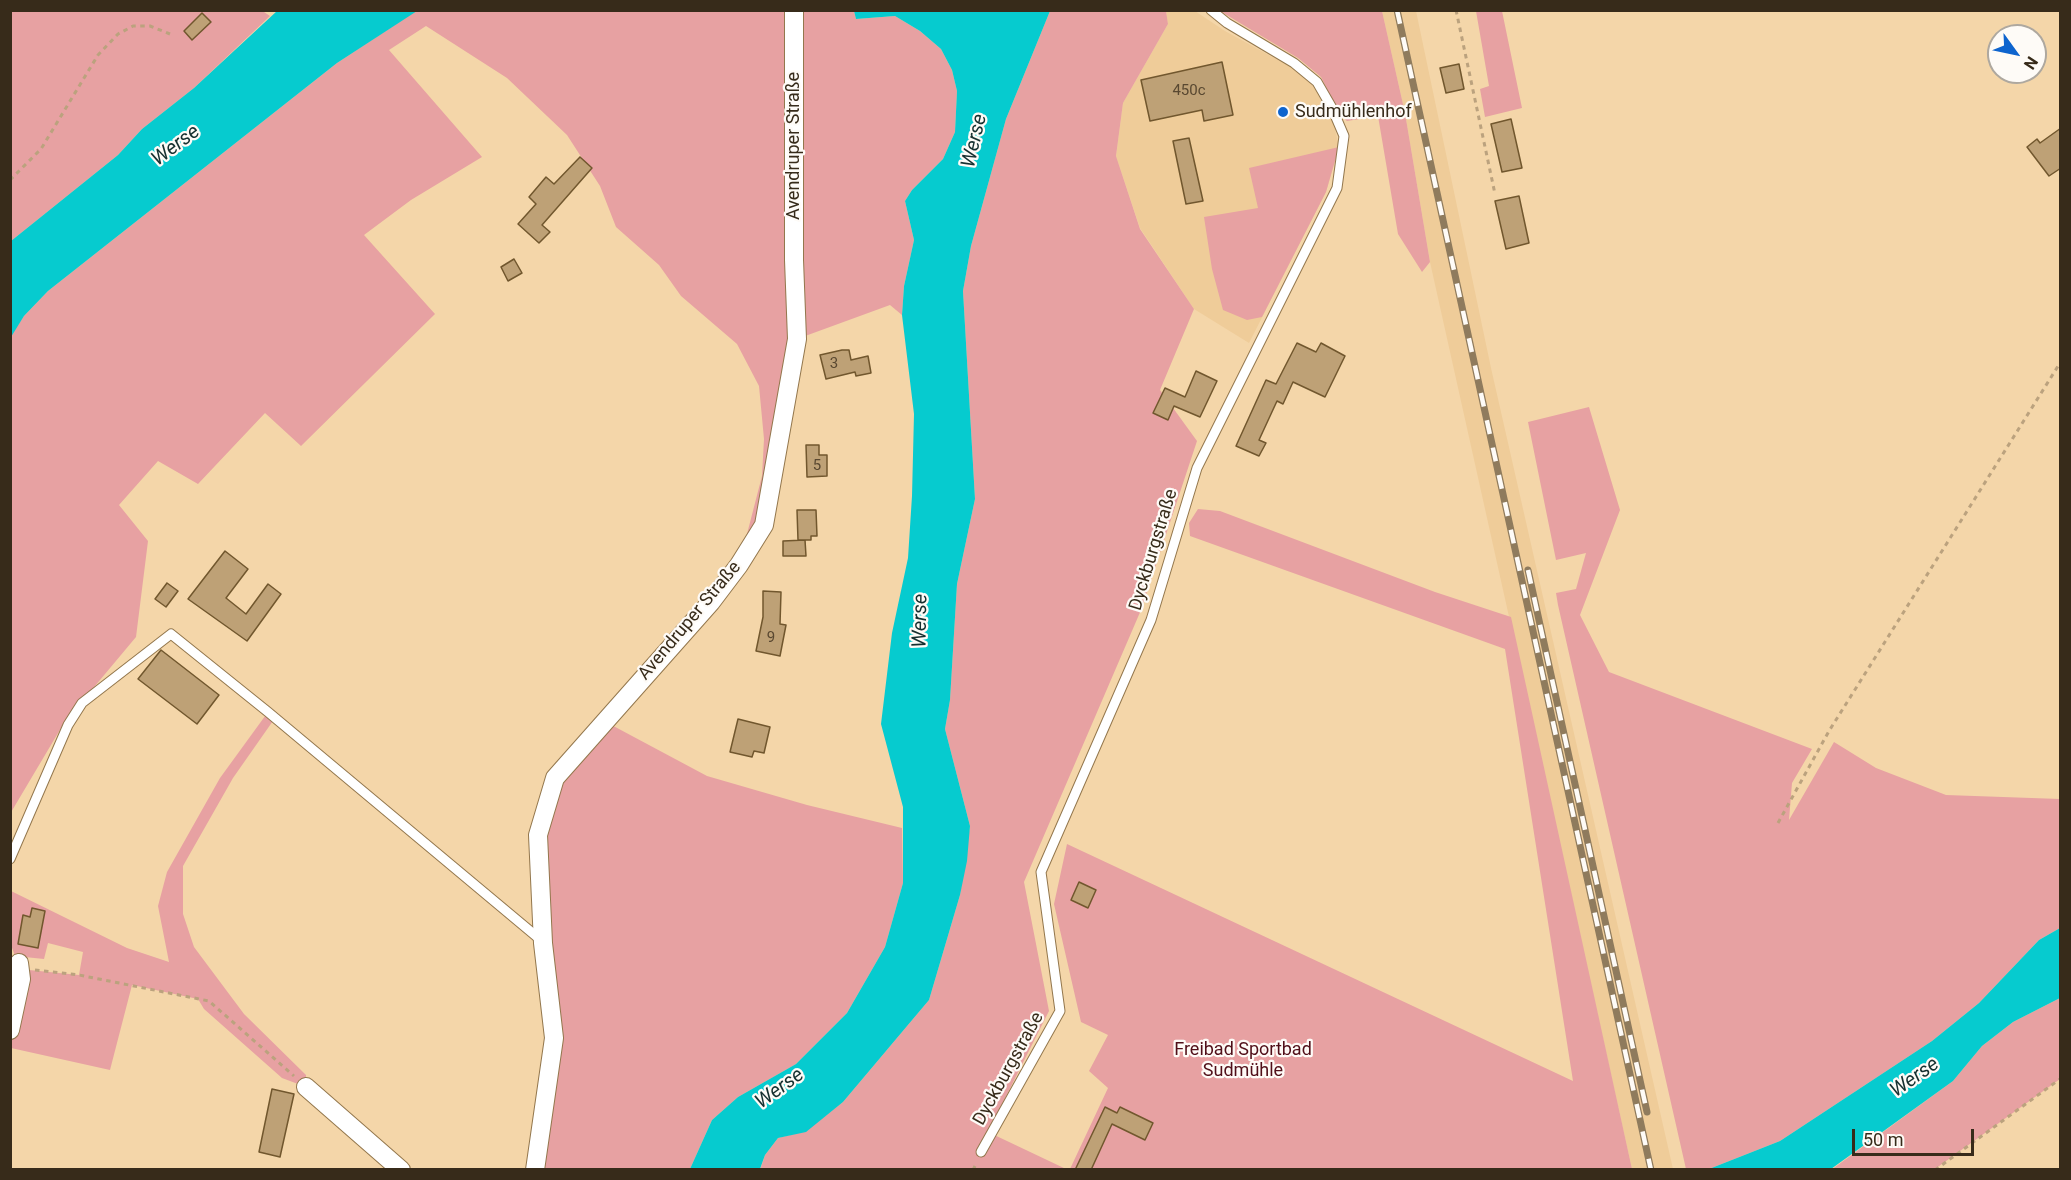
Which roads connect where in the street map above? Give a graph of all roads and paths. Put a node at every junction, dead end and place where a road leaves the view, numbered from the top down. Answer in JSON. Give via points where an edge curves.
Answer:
{"nodes":[{"id":1,"x":1211,"y":10,"type":"edge"},
{"id":2,"x":1456,"y":10,"type":"edge"},
{"id":3,"x":793,"y":12,"type":"edge"},
{"id":4,"x":170,"y":34,"type":"dead end"},
{"id":5,"x":10,"y":180,"type":"edge"},
{"id":6,"x":1495,"y":194,"type":"dead end"},
{"id":7,"x":2061,"y":363,"type":"edge"},
{"id":8,"x":1778,"y":823,"type":"dead end"},
{"id":9,"x":10,"y":859,"type":"edge"},
{"id":10,"x":543,"y":942,"type":"junction"},
{"id":11,"x":15,"y":958,"type":"edge"},
{"id":12,"x":10,"y":1030,"type":"edge"},
{"id":13,"x":2061,"y":1079,"type":"edge"},
{"id":14,"x":306,"y":1088,"type":"joint"},
{"id":15,"x":981,"y":1152,"type":"dead end"},
{"id":16,"x":401,"y":1170,"type":"edge"},
{"id":17,"x":535,"y":1170,"type":"edge"},
{"id":18,"x":1935,"y":1170,"type":"edge"}],
"edges":[{"from":1,"to":15,"type":"lane","name":"Dyckburgstraße","via":[[1317,82],[1344,136],[1338,188],[1197,468],[1151,620],[1041,872],[1060,1011]]},
{"from":2,"to":6,"type":"path"},
{"from":3,"to":10,"type":"street","name":"Avendruper Straße","via":[[797,339],[764,525],[711,602],[555,778],[538,835]]},
{"from":4,"to":5,"type":"path","via":[[150,26],[133,26],[118,34],[98,55],[41,148]]},
{"from":7,"to":8,"type":"path","via":[[1829,731]]},
{"from":9,"to":10,"type":"lane","via":[[68,725],[82,703],[171,634]]},
{"from":10,"to":17,"type":"street","name":"Avendruper Straße","via":[[554,1038]]},
{"from":11,"to":12,"type":"street","via":[[21,979]]},
{"from":11,"to":14,"type":"path","via":[[29,970],[79,975],[209,1001]]},
{"from":13,"to":18,"type":"path"},
{"from":14,"to":16,"type":"street"}]}
